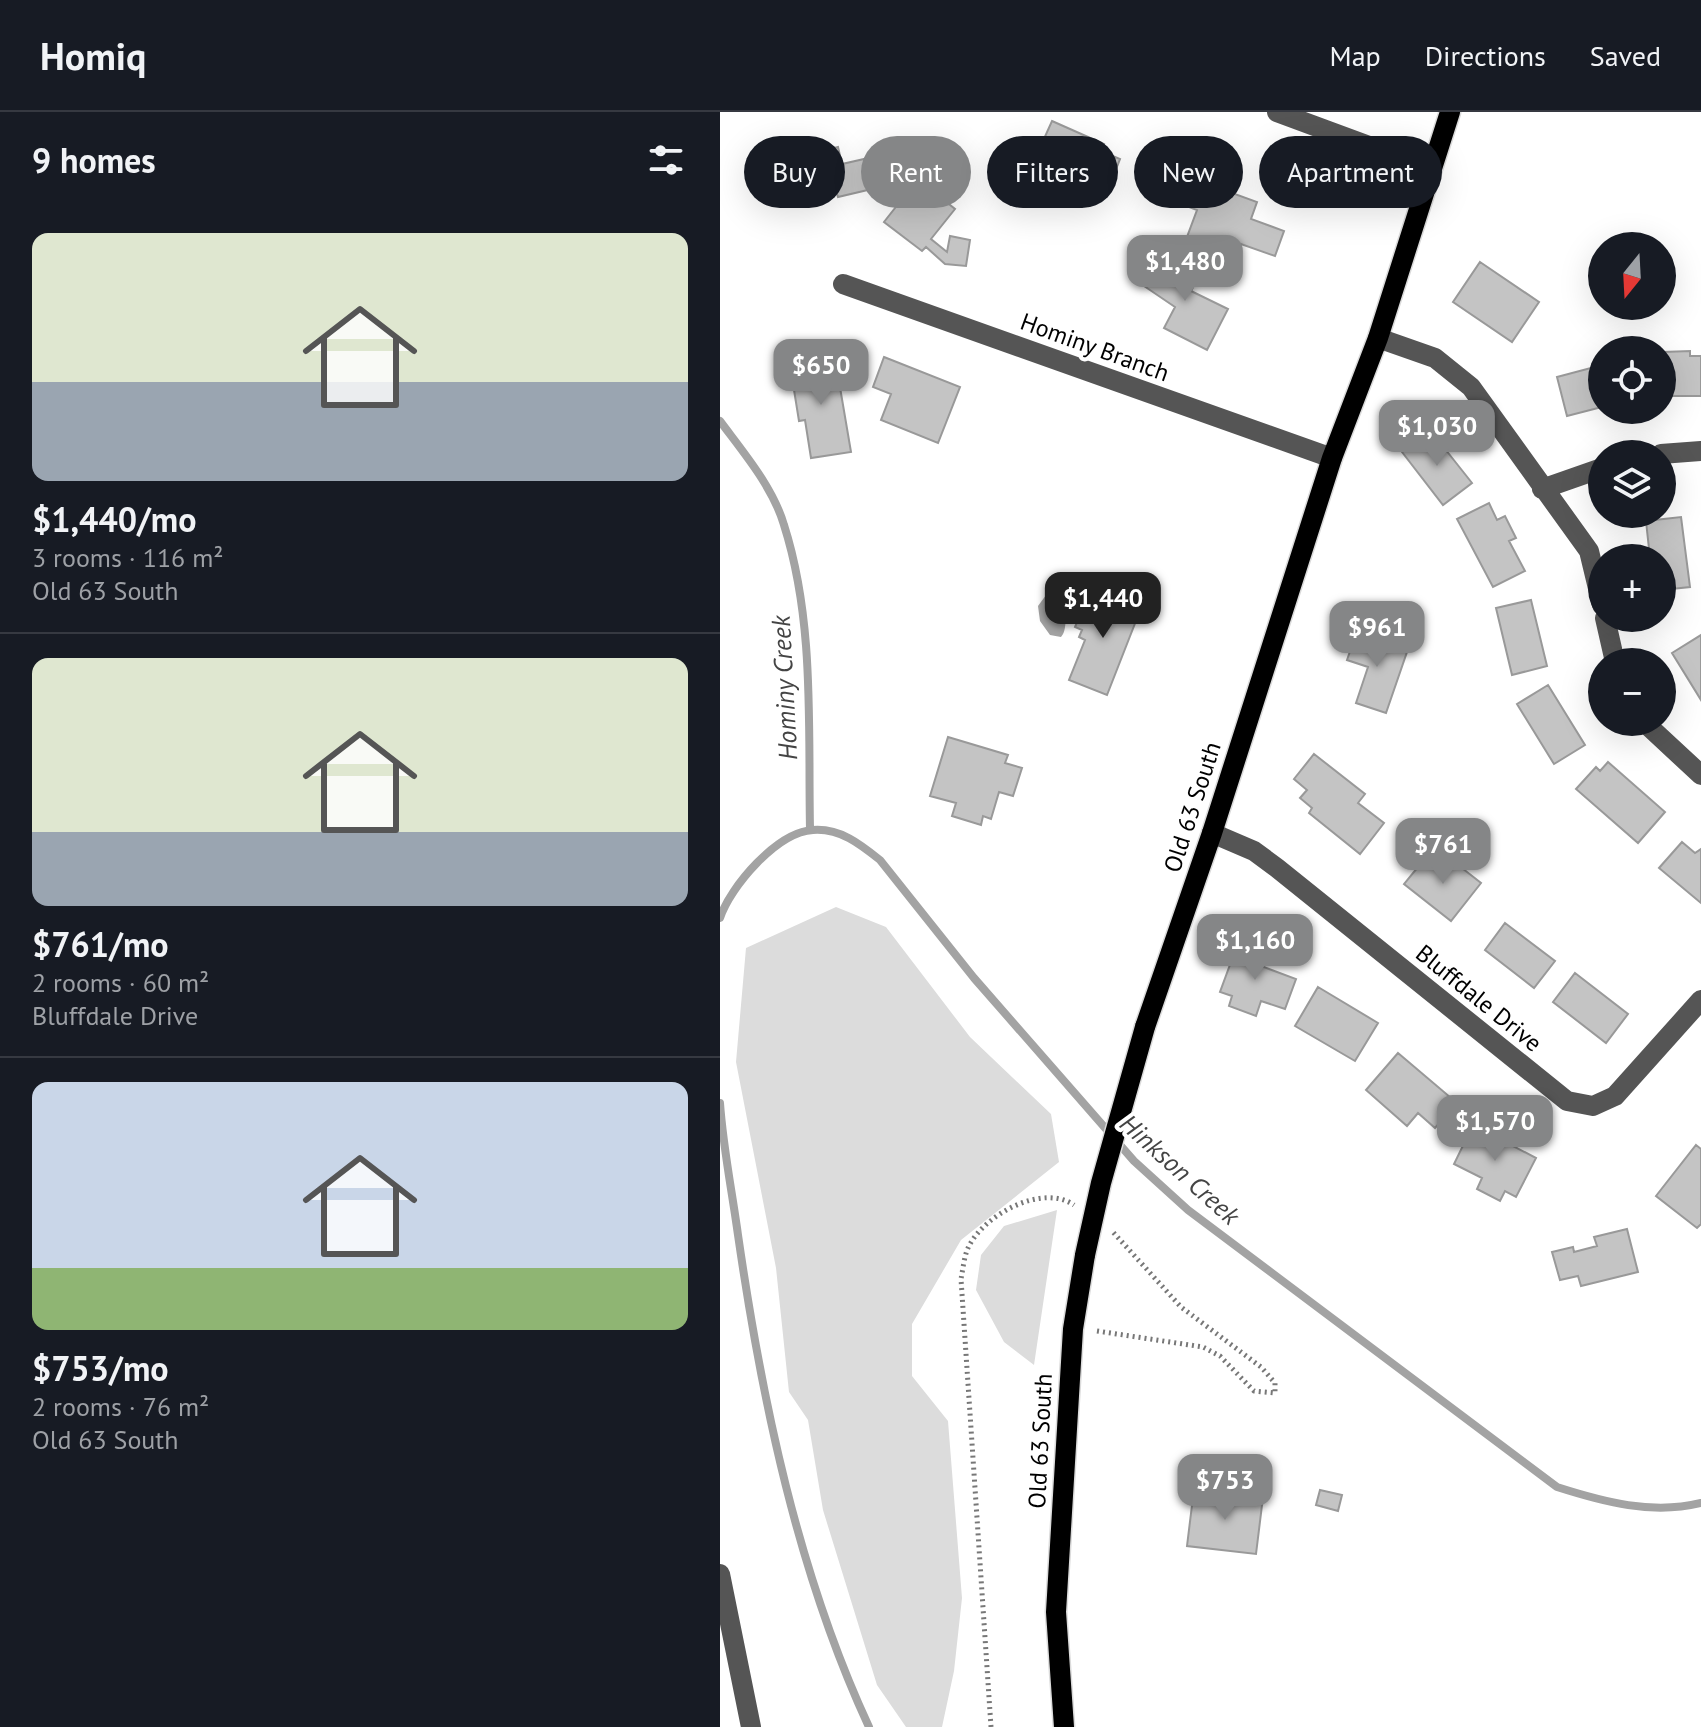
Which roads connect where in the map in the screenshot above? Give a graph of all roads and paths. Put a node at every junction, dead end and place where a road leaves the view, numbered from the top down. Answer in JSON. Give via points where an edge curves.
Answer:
{"nodes":[{"id":1,"x":1277,"y":112,"type":"edge"},
{"id":2,"x":1450,"y":112,"type":"edge"},
{"id":3,"x":1342,"y":136,"type":"edge"},
{"id":4,"x":1442,"y":136,"type":"edge"},
{"id":5,"x":1419,"y":208,"type":"edge"},
{"id":6,"x":843,"y":284,"type":"dead end"},
{"id":7,"x":1378,"y":338,"type":"junction"},
{"id":8,"x":1701,"y":451,"type":"edge"},
{"id":9,"x":1676,"y":453,"type":"edge"},
{"id":10,"x":1332,"y":458,"type":"junction"},
{"id":11,"x":1588,"y":473,"type":"edge"},
{"id":12,"x":1542,"y":489,"type":"junction"},
{"id":13,"x":1588,"y":550,"type":"edge"},
{"id":14,"x":1659,"y":736,"type":"edge"},
{"id":15,"x":1701,"y":775,"type":"edge"},
{"id":16,"x":1212,"y":833,"type":"junction"},
{"id":17,"x":1701,"y":1000,"type":"edge"},
{"id":18,"x":720,"y":1574,"type":"edge"},
{"id":19,"x":751,"y":1727,"type":"edge"},
{"id":20,"x":1064,"y":1727,"type":"edge"}],
"edges":[{"from":1,"to":3,"type":"street"},
{"from":2,"to":4,"type":"main road","name":"Old 63 South"},
{"from":5,"to":7,"type":"main road","name":"Old 63 South"},
{"from":6,"to":10,"type":"street","name":"Hominy Branch"},
{"from":7,"to":10,"type":"main road","name":"Old 63 South"},
{"from":7,"to":12,"type":"street","via":[[1421,351],[1453,369]]},
{"from":8,"to":9,"type":"street"},
{"from":10,"to":16,"type":"main road","name":"Old 63 South"},
{"from":11,"to":12,"type":"street"},
{"from":12,"to":13,"type":"street"},
{"from":14,"to":15,"type":"street"},
{"from":16,"to":17,"type":"street","name":"Bluffdale Drive","via":[[1254,851],[1277,868],[1567,1101],[1593,1106],[1615,1096]]},
{"from":16,"to":20,"type":"main road","name":"Old 63 South","bridge":true,"via":[[1145,1027],[1085,1255],[1073,1329],[1056,1612]]},
{"from":18,"to":19,"type":"street"}]}
